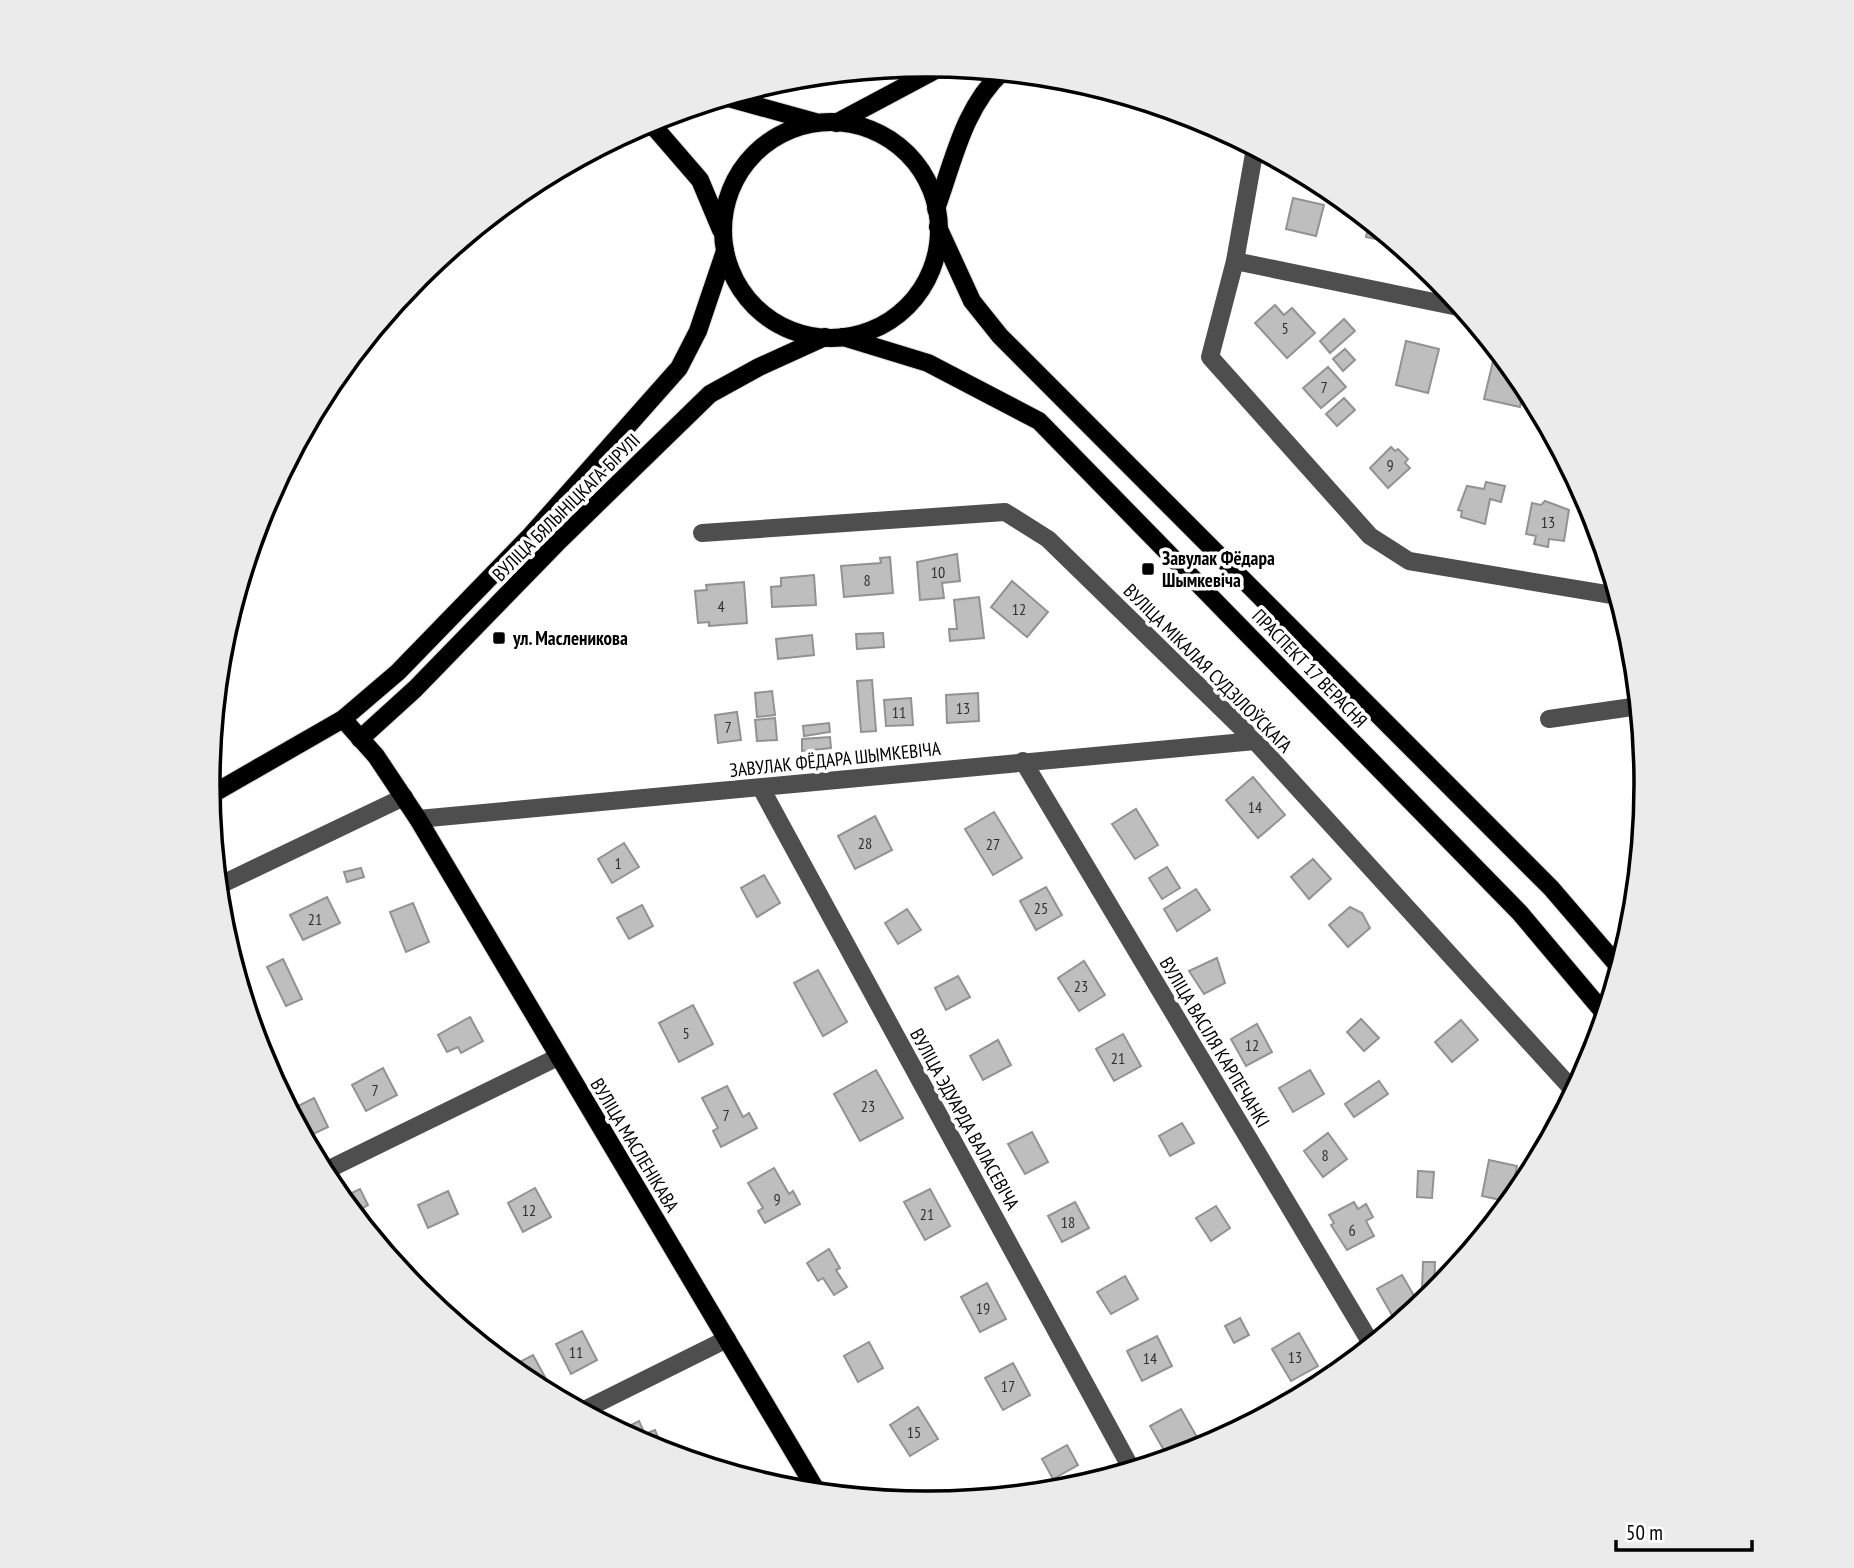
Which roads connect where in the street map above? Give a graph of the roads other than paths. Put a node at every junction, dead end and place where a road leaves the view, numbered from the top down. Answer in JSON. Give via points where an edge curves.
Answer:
{"nodes":[{"id":1,"x":920,"y":77,"type":"edge"},
{"id":2,"x":993,"y":81,"type":"edge"},
{"id":3,"x":743,"y":101,"type":"edge"},
{"id":4,"x":827,"y":123,"type":"junction"},
{"id":5,"x":657,"y":131,"type":"edge"},
{"id":6,"x":1253,"y":157,"type":"edge"},
{"id":7,"x":937,"y":218,"type":"junction"},
{"id":8,"x":724,"y":242,"type":"junction"},
{"id":9,"x":1235,"y":261,"type":"junction"},
{"id":10,"x":1446,"y":305,"type":"edge"},
{"id":11,"x":834,"y":337,"type":"junction"},
{"id":12,"x":702,"y":533,"type":"dead end"},
{"id":13,"x":1608,"y":594,"type":"edge"},
{"id":14,"x":1629,"y":707,"type":"edge"},
{"id":15,"x":343,"y":719,"type":"junction"},
{"id":16,"x":1549,"y":719,"type":"dead end"},
{"id":17,"x":360,"y":738,"type":"junction"},
{"id":18,"x":1255,"y":741,"type":"junction"},
{"id":19,"x":1023,"y":761,"type":"junction"},
{"id":20,"x":761,"y":788,"type":"junction"},
{"id":21,"x":220,"y":790,"type":"edge"},
{"id":22,"x":404,"y":797,"type":"junction"},
{"id":23,"x":418,"y":819,"type":"junction"},
{"id":24,"x":227,"y":882,"type":"edge"},
{"id":25,"x":1612,"y":959,"type":"edge"},
{"id":26,"x":1598,"y":1005,"type":"edge"},
{"id":27,"x":558,"y":1057,"type":"junction"},
{"id":28,"x":1567,"y":1083,"type":"edge"},
{"id":29,"x":333,"y":1167,"type":"edge"},
{"id":30,"x":1366,"y":1337,"type":"edge"},
{"id":31,"x":727,"y":1339,"type":"junction"},
{"id":32,"x":592,"y":1406,"type":"edge"},
{"id":33,"x":1127,"y":1461,"type":"edge"},
{"id":34,"x":811,"y":1481,"type":"edge"}],
"edges":[{"from":1,"to":4,"type":"main road"},
{"from":2,"to":7,"type":"main road","via":[[982,91],[965,126]]},
{"from":3,"to":4,"type":"main road"},
{"from":4,"to":7,"type":"main road","via":[[870,130],[901,148],[924,176]]},
{"from":4,"to":8,"type":"main road","via":[[784,133],[749,160],[727,198]]},
{"from":5,"to":8,"type":"main road","via":[[700,180]]},
{"from":6,"to":9,"type":"street"},
{"from":7,"to":11,"type":"main road","via":[[934,262],[918,293],[885,323]]},
{"from":7,"to":25,"type":"main road","name":"ПРАСПЕКТ 17 ВЕРАСНЯ","via":[[972,301],[1000,336],[1551,888]]},
{"from":8,"to":11,"type":"main road","via":[[737,284],[760,312],[790,330]]},
{"from":8,"to":15,"type":"main road","name":"ВУЛІЦА БЯЛЫНІЦКАГА-БІРУЛІ","via":[[698,331],[679,368],[531,535],[398,671]]},
{"from":9,"to":10,"type":"street"},
{"from":9,"to":13,"type":"street","via":[[1210,357],[1370,536],[1409,561]]},
{"from":11,"to":17,"type":"main road","name":"ВУЛІЦА БЯЛЫНІЦКАГА-БІРУЛІ","via":[[758,367],[710,394],[415,689]]},
{"from":11,"to":26,"type":"main road","name":"ПРАСПЕКТ 17 ВЕРАСНЯ","via":[[928,363],[1039,421],[1520,913]]},
{"from":12,"to":18,"type":"street","name":"ВУЛІЦА МІКАЛАЯ СУДЗІЛОЎСКАГА","via":[[1006,512],[1048,539]]},
{"from":14,"to":16,"type":"street"},
{"from":15,"to":17,"type":"main road"},
{"from":15,"to":21,"type":"main road","name":"ВУЛІЦА БЯЛЫНІЦКАГА-БІРУЛІ"},
{"from":17,"to":22,"type":"main road"},
{"from":18,"to":19,"type":"street","name":"ЗАВУЛАК ФЁДАРА ШЫМКЕВІЧА"},
{"from":18,"to":28,"type":"street","name":"ВУЛІЦА МІКАЛАЯ СУДЗІЛОЎСКАГА"},
{"from":19,"to":20,"type":"street","name":"ЗАВУЛАК ФЁДАРА ШЫМКЕВІЧА"},
{"from":19,"to":30,"type":"street","name":"ВУЛІЦА ВАСІЛЯ КАРПЕЧАНКІ"},
{"from":20,"to":23,"type":"street","name":"ЗАВУЛАК ФЁДАРА ШЫМКЕВІЧА"},
{"from":20,"to":33,"type":"street","name":"ВУЛІЦА ЭДУАРДА ВАЛАСЕВІЧА"},
{"from":22,"to":23,"type":"main road"},
{"from":22,"to":24,"type":"street"},
{"from":23,"to":27,"type":"main road","name":"ВУЛІЦА МАСЛЕНІКАВА"},
{"from":27,"to":29,"type":"street"},
{"from":27,"to":31,"type":"main road","name":"ВУЛІЦА МАСЛЕНІКАВА"},
{"from":31,"to":32,"type":"street"},
{"from":31,"to":34,"type":"main road","name":"ВУЛІЦА МАСЛЕНІКАВА"}]}
